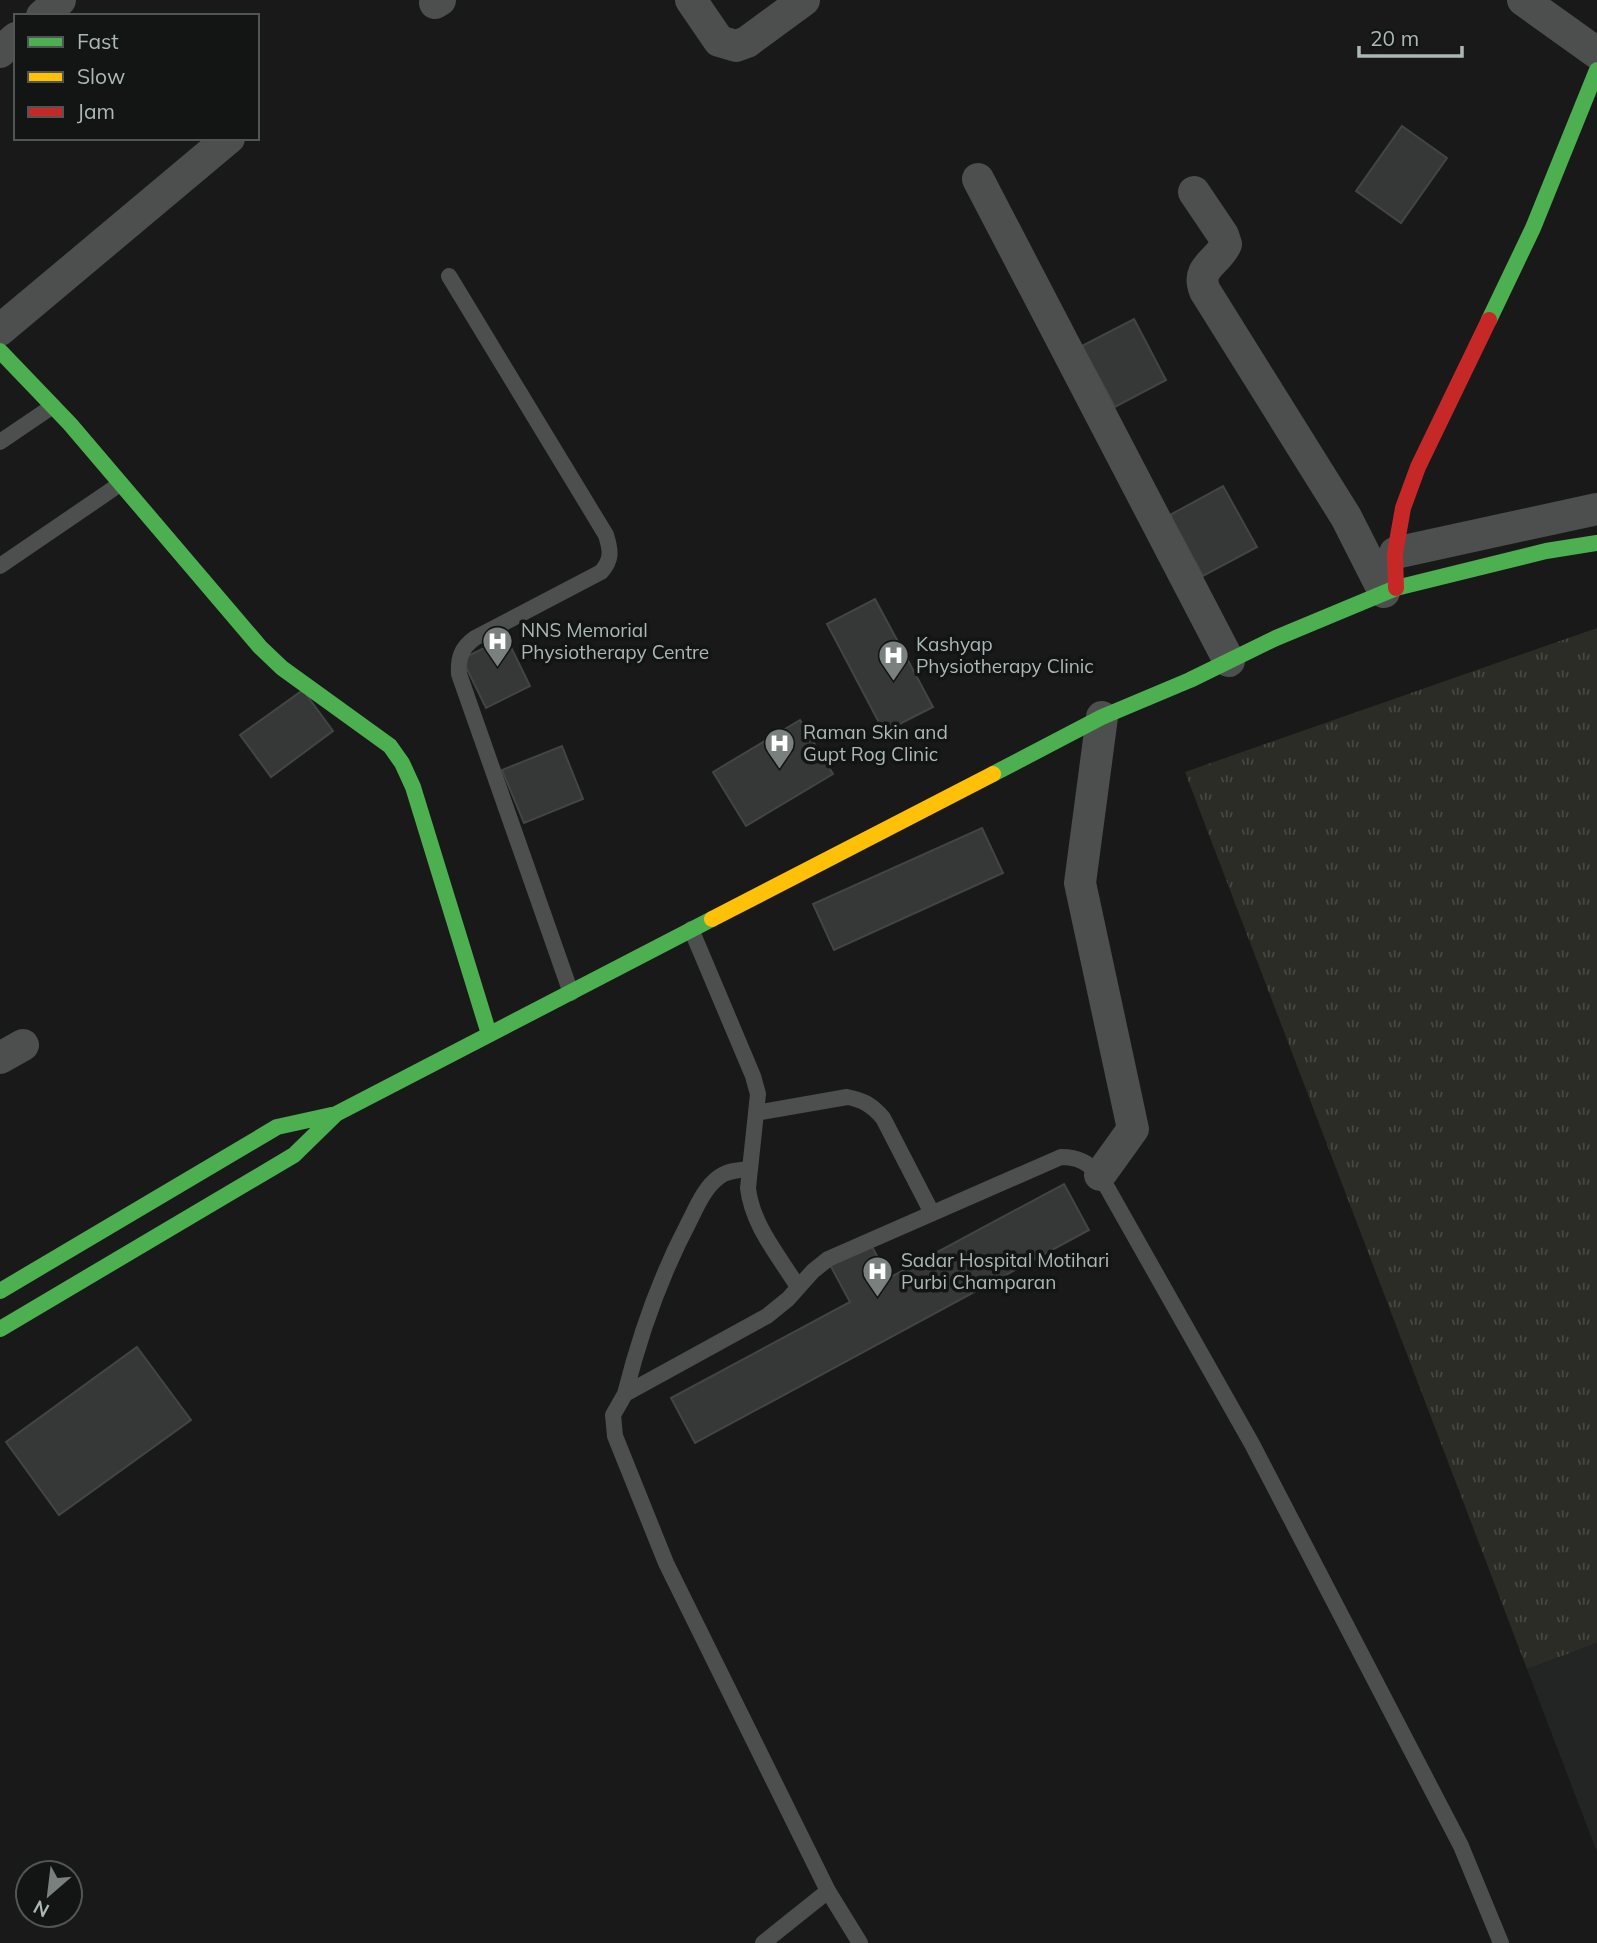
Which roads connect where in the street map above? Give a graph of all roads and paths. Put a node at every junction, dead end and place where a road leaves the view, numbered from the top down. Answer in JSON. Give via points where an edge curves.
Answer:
{"nodes":[{"id":1,"x":60,"y":0,"type":"edge"},
{"id":2,"x":691,"y":0,"type":"edge"},
{"id":3,"x":804,"y":0,"type":"edge"},
{"id":4,"x":1523,"y":0,"type":"edge"},
{"id":5,"x":44,"y":14,"type":"edge"},
{"id":6,"x":14,"y":40,"type":"edge"},
{"id":7,"x":0,"y":52,"type":"edge"},
{"id":8,"x":1597,"y":53,"type":"edge"},
{"id":9,"x":1597,"y":70,"type":"edge"},
{"id":10,"x":227,"y":140,"type":"edge"},
{"id":11,"x":978,"y":179,"type":"dead end"},
{"id":12,"x":1194,"y":192,"type":"dead end"},
{"id":13,"x":449,"y":276,"type":"dead end"},
{"id":14,"x":0,"y":330,"type":"edge"},
{"id":15,"x":0,"y":351,"type":"edge"},
{"id":16,"x":52,"y":406,"type":"junction"},
{"id":17,"x":0,"y":442,"type":"edge"},
{"id":18,"x":120,"y":484,"type":"junction"},
{"id":19,"x":1597,"y":509,"type":"edge"},
{"id":20,"x":1597,"y":543,"type":"edge"},
{"id":21,"x":1395,"y":553,"type":"junction"},
{"id":22,"x":0,"y":566,"type":"edge"},
{"id":23,"x":1390,"y":590,"type":"junction"},
{"id":24,"x":1229,"y":661,"type":"junction"},
{"id":25,"x":1102,"y":717,"type":"junction"},
{"id":26,"x":691,"y":929,"type":"junction"},
{"id":27,"x":571,"y":993,"type":"junction"},
{"id":28,"x":489,"y":1034,"type":"junction"},
{"id":29,"x":757,"y":1113,"type":"junction"},
{"id":30,"x":336,"y":1114,"type":"junction"},
{"id":31,"x":750,"y":1168,"type":"junction"},
{"id":32,"x":1100,"y":1175,"type":"junction"},
{"id":33,"x":932,"y":1213,"type":"junction"},
{"id":34,"x":798,"y":1287,"type":"junction"},
{"id":35,"x":0,"y":1292,"type":"edge"},
{"id":36,"x":0,"y":1329,"type":"edge"},
{"id":37,"x":625,"y":1394,"type":"junction"},
{"id":38,"x":828,"y":1891,"type":"junction"},
{"id":39,"x":763,"y":1943,"type":"edge"},
{"id":40,"x":860,"y":1943,"type":"edge"},
{"id":41,"x":1501,"y":1943,"type":"edge"}],
"edges":[{"from":1,"to":5,"type":"street"},
{"from":2,"to":3,"type":"street","via":[[719,41],[736,47]]},
{"from":4,"to":8,"type":"street"},
{"from":6,"to":7,"type":"street"},
{"from":9,"to":21,"type":"main road","via":[[1533,228],[1419,467],[1403,508]]},
{"from":10,"to":14,"type":"street"},
{"from":11,"to":24,"type":"street"},
{"from":12,"to":23,"type":"street","via":[[1226,244],[1201,278],[1205,291]]},
{"from":13,"to":27,"type":"lane","via":[[610,546],[608,564],[601,572],[475,638],[466,645],[458,663]]},
{"from":15,"to":16,"type":"main road"},
{"from":16,"to":17,"type":"lane"},
{"from":16,"to":18,"type":"main road"},
{"from":18,"to":22,"type":"lane"},
{"from":18,"to":28,"type":"main road","via":[[260,647],[372,731],[402,763]]},
{"from":19,"to":21,"type":"street"},
{"from":20,"to":23,"type":"main road"},
{"from":21,"to":23,"type":"main road"},
{"from":23,"to":24,"type":"main road"},
{"from":24,"to":25,"type":"main road"},
{"from":25,"to":26,"type":"main road"},
{"from":25,"to":32,"type":"street","via":[[1080,883],[1133,1129]]},
{"from":26,"to":27,"type":"main road"},
{"from":26,"to":29,"type":"lane","via":[[753,1076]]},
{"from":27,"to":28,"type":"main road"},
{"from":28,"to":30,"type":"main road"},
{"from":29,"to":31,"type":"lane"},
{"from":29,"to":33,"type":"lane","via":[[847,1097],[874,1107]]},
{"from":30,"to":35,"type":"main road","via":[[277,1127]]},
{"from":30,"to":36,"type":"main road","via":[[294,1155]]},
{"from":31,"to":34,"type":"lane","via":[[748,1188],[756,1220]]},
{"from":31,"to":37,"type":"lane","via":[[721,1175],[698,1205],[658,1288]]},
{"from":32,"to":33,"type":"lane","via":[[1075,1157],[1061,1157]]},
{"from":32,"to":41,"type":"lane","via":[[1252,1444],[1461,1846]]},
{"from":33,"to":34,"type":"lane","via":[[828,1259]]},
{"from":34,"to":37,"type":"lane","via":[[766,1316]]},
{"from":37,"to":38,"type":"lane","via":[[613,1415],[615,1436],[666,1563]]},
{"from":38,"to":39,"type":"lane"},
{"from":38,"to":40,"type":"lane"}]}
